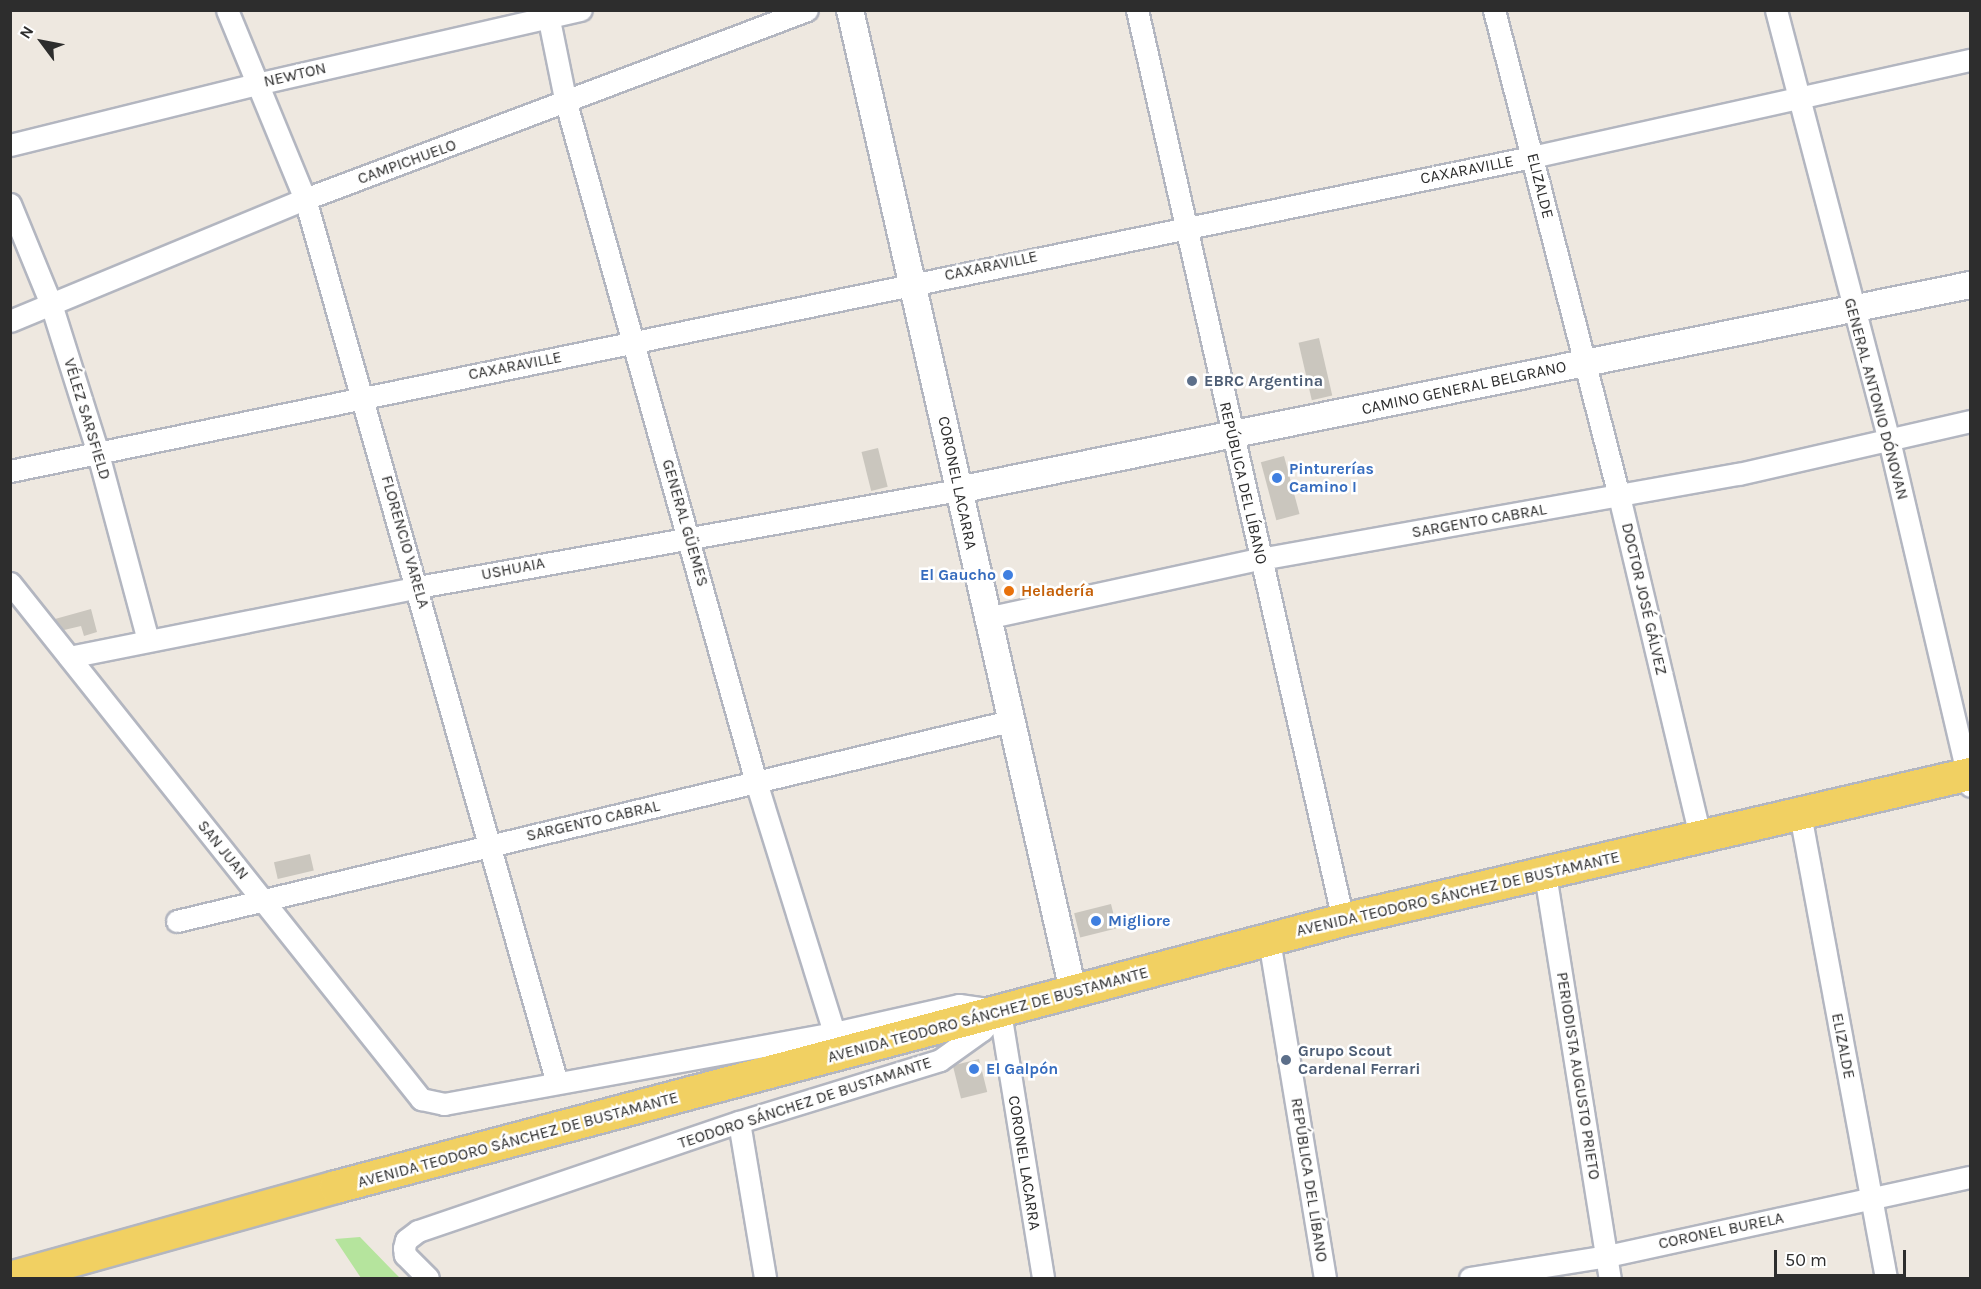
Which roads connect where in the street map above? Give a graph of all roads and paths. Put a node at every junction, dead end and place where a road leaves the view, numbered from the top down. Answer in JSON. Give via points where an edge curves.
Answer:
{"nodes":[{"id":1,"x":227,"y":10,"type":"edge"},
{"id":2,"x":581,"y":10,"type":"edge"},
{"id":3,"x":807,"y":10,"type":"edge"},
{"id":4,"x":850,"y":10,"type":"edge"},
{"id":5,"x":1137,"y":10,"type":"edge"},
{"id":6,"x":1494,"y":10,"type":"edge"},
{"id":7,"x":1776,"y":10,"type":"edge"},
{"id":8,"x":548,"y":14,"type":"edge"},
{"id":9,"x":1971,"y":60,"type":"edge"},
{"id":10,"x":257,"y":84,"type":"junction"},
{"id":11,"x":1798,"y":99,"type":"junction"},
{"id":12,"x":567,"y":103,"type":"junction"},
{"id":13,"x":10,"y":145,"type":"edge"},
{"id":14,"x":1532,"y":157,"type":"junction"},
{"id":15,"x":305,"y":199,"type":"junction"},
{"id":16,"x":10,"y":204,"type":"edge"},
{"id":17,"x":1188,"y":225,"type":"junction"},
{"id":18,"x":912,"y":282,"type":"junction"},
{"id":19,"x":1971,"y":285,"type":"edge"},
{"id":20,"x":51,"y":304,"type":"junction"},
{"id":21,"x":1853,"y":309,"type":"junction"},
{"id":22,"x":10,"y":321,"type":"edge"},
{"id":23,"x":633,"y":342,"type":"junction"},
{"id":24,"x":1585,"y":362,"type":"junction"},
{"id":25,"x":364,"y":396,"type":"junction"},
{"id":26,"x":1971,"y":421,"type":"edge"},
{"id":27,"x":1232,"y":437,"type":"junction"},
{"id":28,"x":1889,"y":440,"type":"junction"},
{"id":29,"x":97,"y":450,"type":"junction"},
{"id":30,"x":10,"y":471,"type":"edge"},
{"id":31,"x":958,"y":490,"type":"junction"},
{"id":32,"x":1619,"y":496,"type":"junction"},
{"id":33,"x":690,"y":536,"type":"junction"},
{"id":34,"x":1260,"y":559,"type":"junction"},
{"id":35,"x":10,"y":583,"type":"edge"},
{"id":36,"x":418,"y":587,"type":"junction"},
{"id":37,"x":986,"y":618,"type":"junction"},
{"id":38,"x":148,"y":640,"type":"junction"},
{"id":39,"x":69,"y":657,"type":"junction"},
{"id":40,"x":1010,"y":721,"type":"junction"},
{"id":41,"x":1970,"y":779,"type":"edge"},
{"id":42,"x":756,"y":782,"type":"junction"},
{"id":43,"x":1800,"y":814,"type":"junction"},
{"id":44,"x":1700,"y":837,"type":"junction"},
{"id":45,"x":492,"y":845,"type":"junction"},
{"id":46,"x":1545,"y":874,"type":"junction"},
{"id":47,"x":262,"y":899,"type":"junction"},
{"id":48,"x":1343,"y":920,"type":"junction"},
{"id":49,"x":177,"y":921,"type":"dead end"},
{"id":50,"x":1269,"y":940,"type":"junction"},
{"id":51,"x":1072,"y":991,"type":"junction"},
{"id":52,"x":999,"y":1012,"type":"junction"},
{"id":53,"x":834,"y":1033,"type":"junction"},
{"id":54,"x":557,"y":1083,"type":"junction"},
{"id":55,"x":739,"y":1122,"type":"junction"},
{"id":56,"x":1971,"y":1177,"type":"edge"},
{"id":57,"x":1871,"y":1198,"type":"junction"},
{"id":58,"x":1607,"y":1256,"type":"junction"},
{"id":59,"x":10,"y":1278,"type":"edge"},
{"id":60,"x":428,"y":1278,"type":"edge"},
{"id":61,"x":765,"y":1278,"type":"edge"},
{"id":62,"x":1043,"y":1278,"type":"edge"},
{"id":63,"x":1325,"y":1278,"type":"edge"},
{"id":64,"x":1470,"y":1278,"type":"edge"},
{"id":65,"x":1610,"y":1278,"type":"edge"},
{"id":66,"x":1886,"y":1278,"type":"edge"}],
"edges":[{"from":1,"to":10,"type":"street","name":"FLORENCIO VARELA"},
{"from":2,"to":8,"type":"street","name":"NEWTON"},
{"from":3,"to":12,"type":"street","name":"CAMPICHUELO"},
{"from":4,"to":18,"type":"street","name":"CORONEL LACARRA"},
{"from":5,"to":17,"type":"street","name":"REPÚBLICA DEL LÍBANO"},
{"from":6,"to":14,"type":"street","name":"ELIZALDE"},
{"from":7,"to":11,"type":"street","name":"GENERAL ANTONIO DÓNOVAN"},
{"from":8,"to":10,"type":"street","name":"NEWTON"},
{"from":8,"to":12,"type":"street","name":"GENERAL GÜEMES"},
{"from":9,"to":11,"type":"street","name":"CAXARAVILLE"},
{"from":10,"to":13,"type":"street","name":"NEWTON"},
{"from":10,"to":15,"type":"street","name":"FLORENCIO VARELA"},
{"from":11,"to":14,"type":"street","name":"CAXARAVILLE"},
{"from":11,"to":21,"type":"street","name":"GENERAL ANTONIO DÓNOVAN"},
{"from":12,"to":15,"type":"street","name":"CAMPICHUELO"},
{"from":12,"to":23,"type":"street","name":"GENERAL GÜEMES"},
{"from":14,"to":17,"type":"street","name":"CAXARAVILLE"},
{"from":14,"to":24,"type":"street","name":"ELIZALDE"},
{"from":15,"to":20,"type":"street","name":"CAMPICHUELO"},
{"from":15,"to":25,"type":"street","name":"FLORENCIO VARELA"},
{"from":16,"to":20,"type":"street","name":"VÉLEZ SARSFIELD"},
{"from":17,"to":18,"type":"street","name":"CAXARAVILLE"},
{"from":17,"to":27,"type":"street","name":"REPÚBLICA DEL LÍBANO"},
{"from":18,"to":23,"type":"street","name":"CAXARAVILLE"},
{"from":18,"to":31,"type":"street","name":"CORONEL LACARRA"},
{"from":19,"to":21,"type":"street","name":"CAMINO GENERAL BELGRANO"},
{"from":20,"to":22,"type":"street","name":"CAMPICHUELO"},
{"from":20,"to":29,"type":"street","name":"VÉLEZ SARSFIELD"},
{"from":21,"to":24,"type":"street","name":"CAMINO GENERAL BELGRANO"},
{"from":21,"to":28,"type":"street","name":"GENERAL ANTONIO DÓNOVAN"},
{"from":23,"to":25,"type":"street","name":"CAXARAVILLE"},
{"from":23,"to":33,"type":"street","name":"GENERAL GÜEMES"},
{"from":24,"to":27,"type":"street","name":"CAMINO GENERAL BELGRANO"},
{"from":24,"to":32,"type":"street","name":"DOCTOR JOSÉ GÁLVEZ"},
{"from":25,"to":29,"type":"street","name":"CAXARAVILLE"},
{"from":25,"to":36,"type":"street","name":"FLORENCIO VARELA"},
{"from":26,"to":28,"type":"street","name":"SARGENTO CABRAL"},
{"from":27,"to":31,"type":"street","name":"CAMINO GENERAL BELGRANO"},
{"from":27,"to":34,"type":"street","name":"REPÚBLICA DEL LÍBANO"},
{"from":28,"to":32,"type":"street","name":"SARGENTO CABRAL"},
{"from":28,"to":41,"type":"street","name":"GENERAL ANTONIO DÓNOVAN"},
{"from":29,"to":30,"type":"street","name":"CAXARAVILLE"},
{"from":29,"to":38,"type":"street","name":"VÉLEZ SARSFIELD"},
{"from":31,"to":33,"type":"street","name":"USHUAIA"},
{"from":31,"to":37,"type":"street","name":"CORONEL LACARRA"},
{"from":32,"to":34,"type":"street","name":"SARGENTO CABRAL"},
{"from":32,"to":44,"type":"street","name":"DOCTOR JOSÉ GÁLVEZ"},
{"from":33,"to":36,"type":"street","name":"USHUAIA"},
{"from":33,"to":42,"type":"street","name":"GENERAL GÜEMES"},
{"from":34,"to":37,"type":"street","name":"SARGENTO CABRAL"},
{"from":34,"to":48,"type":"street","name":"REPÚBLICA DEL LÍBANO"},
{"from":35,"to":39,"type":"street","name":"SAN JUAN"},
{"from":36,"to":38,"type":"street","name":"USHUAIA"},
{"from":36,"to":45,"type":"street","name":"FLORENCIO VARELA"},
{"from":37,"to":40,"type":"street","name":"CORONEL LACARRA"},
{"from":38,"to":39,"type":"street","name":"USHUAIA"},
{"from":39,"to":47,"type":"street","name":"SAN JUAN"},
{"from":40,"to":42,"type":"street","name":"SARGENTO CABRAL"},
{"from":40,"to":51,"type":"street","name":"CORONEL LACARRA"},
{"from":41,"to":43,"type":"main road","name":"AVENIDA TEODORO SÁNCHEZ DE BUSTAMANTE"},
{"from":42,"to":45,"type":"street","name":"SARGENTO CABRAL"},
{"from":42,"to":53,"type":"street","name":"GENERAL GÜEMES"},
{"from":43,"to":44,"type":"main road","name":"AVENIDA TEODORO SÁNCHEZ DE BUSTAMANTE"},
{"from":43,"to":57,"type":"street","name":"ELIZALDE"},
{"from":44,"to":46,"type":"main road","name":"AVENIDA TEODORO SÁNCHEZ DE BUSTAMANTE"},
{"from":45,"to":47,"type":"street","name":"SARGENTO CABRAL"},
{"from":45,"to":54,"type":"street","name":"FLORENCIO VARELA"},
{"from":46,"to":48,"type":"main road","name":"AVENIDA TEODORO SÁNCHEZ DE BUSTAMANTE"},
{"from":46,"to":58,"type":"street","name":"PERIODISTA AUGUSTO PRIETO"},
{"from":47,"to":49,"type":"street","name":"SARGENTO CABRAL"},
{"from":47,"to":54,"type":"street","name":"SAN JUAN","via":[[421,1099],[444,1104]]},
{"from":48,"to":50,"type":"main road","name":"AVENIDA TEODORO SÁNCHEZ DE BUSTAMANTE"},
{"from":50,"to":51,"type":"main road","name":"AVENIDA TEODORO SÁNCHEZ DE BUSTAMANTE"},
{"from":50,"to":63,"type":"street","name":"REPÚBLICA DEL LÍBANO"},
{"from":51,"to":52,"type":"main road","name":"AVENIDA TEODORO SÁNCHEZ DE BUSTAMANTE"},
{"from":52,"to":53,"type":"street","via":[[958,1005]]},
{"from":52,"to":55,"type":"street","name":"TEODORO SÁNCHEZ DE BUSTAMANTE","via":[[982,1030],[940,1060]]},
{"from":52,"to":59,"type":"main road","name":"AVENIDA TEODORO SÁNCHEZ DE BUSTAMANTE","via":[[336,1187]]},
{"from":52,"to":62,"type":"street","name":"CORONEL LACARRA"},
{"from":53,"to":54,"type":"street"},
{"from":55,"to":60,"type":"street","name":"TEODORO SÁNCHEZ DE BUSTAMANTE","via":[[418,1231],[406,1240],[405,1255]]},
{"from":55,"to":61,"type":"street"},
{"from":56,"to":57,"type":"street","name":"CORONEL BURELA"},
{"from":57,"to":58,"type":"street","name":"CORONEL BURELA"},
{"from":57,"to":66,"type":"street","name":"ELIZALDE"},
{"from":58,"to":64,"type":"street","name":"CORONEL BURELA"},
{"from":58,"to":65,"type":"street","name":"PERIODISTA AUGUSTO PRIETO"}]}
